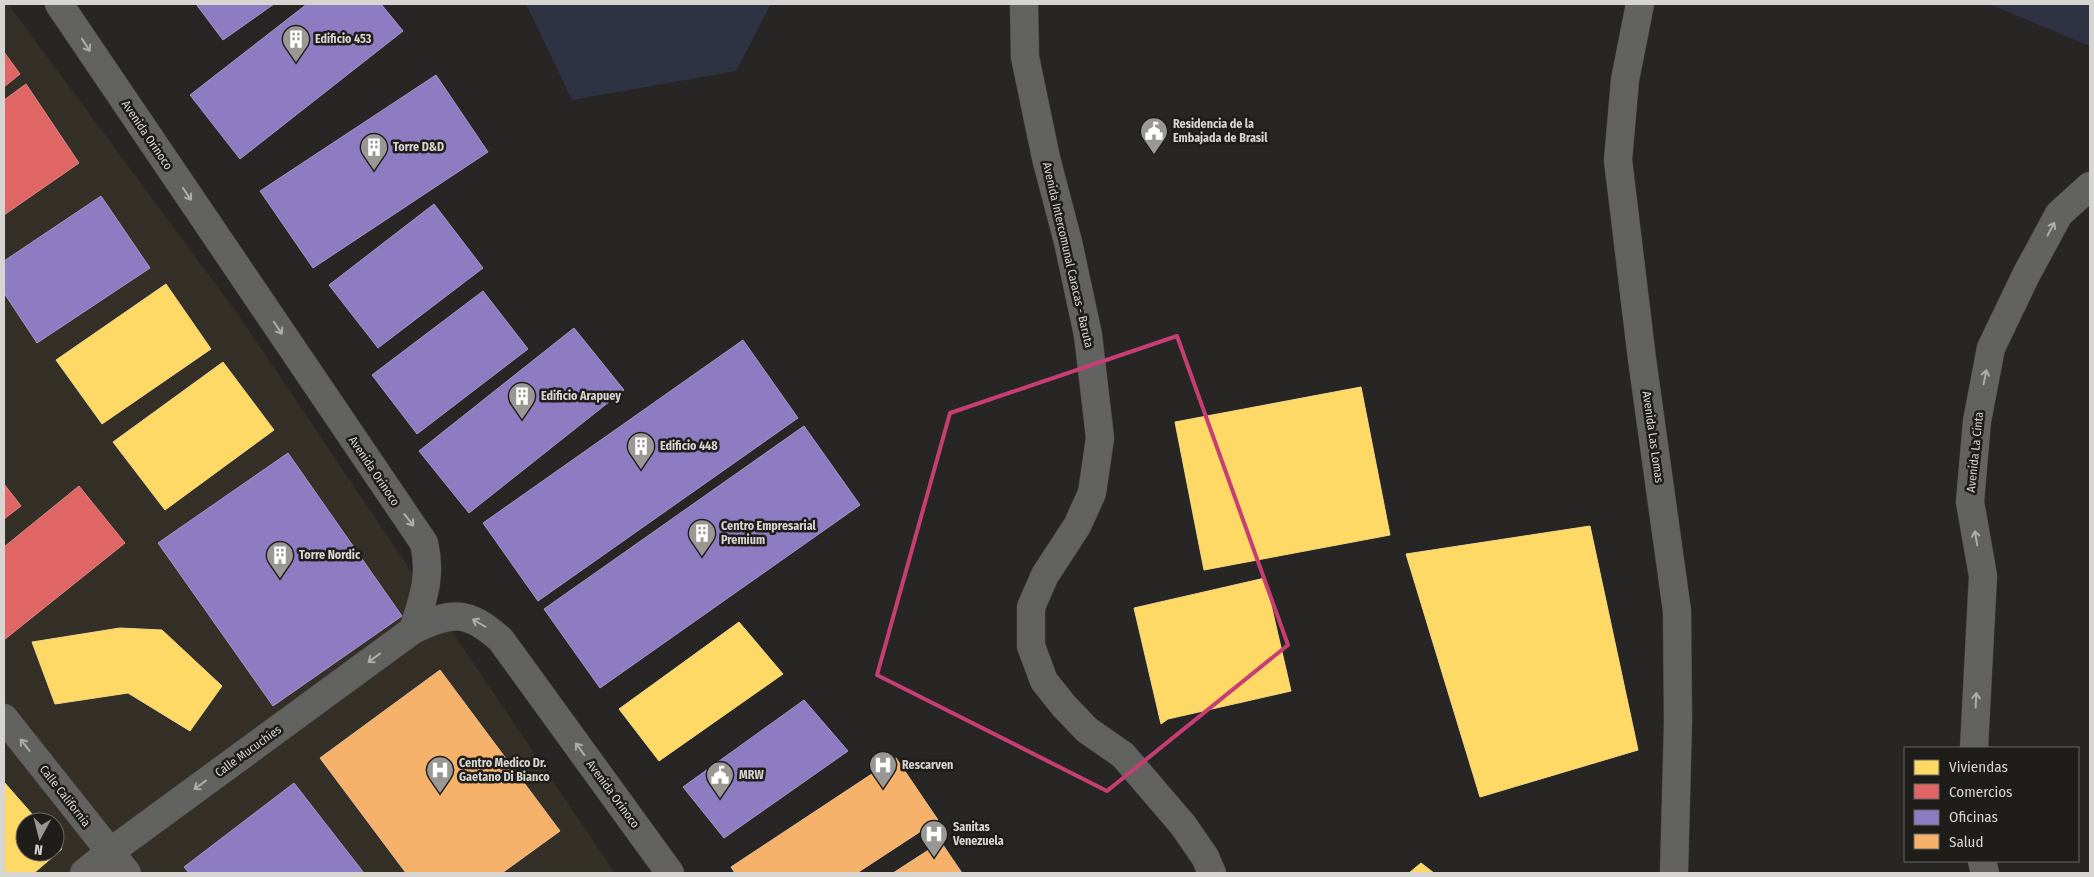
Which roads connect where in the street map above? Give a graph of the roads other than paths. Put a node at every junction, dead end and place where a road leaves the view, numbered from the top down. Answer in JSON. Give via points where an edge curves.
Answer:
{"nodes":[{"id":1,"x":59,"y":4,"type":"edge"},
{"id":2,"x":1024,"y":4,"type":"edge"},
{"id":3,"x":1640,"y":4,"type":"edge"},
{"id":4,"x":2090,"y":186,"type":"edge"},
{"id":5,"x":413,"y":630,"type":"junction"},
{"id":6,"x":4,"y":718,"type":"edge"},
{"id":7,"x":1974,"y":747,"type":"edge"},
{"id":8,"x":110,"y":852,"type":"junction"},
{"id":9,"x":84,"y":873,"type":"edge"},
{"id":10,"x":127,"y":873,"type":"edge"},
{"id":11,"x":670,"y":873,"type":"edge"},
{"id":12,"x":1212,"y":873,"type":"edge"},
{"id":13,"x":1674,"y":873,"type":"edge"}],
"edges":[{"from":1,"to":5,"type":"street","name":"Avenida Orinoco","one_way":true,"via":[[424,543],[428,559],[426,588]]},
{"from":2,"to":12,"type":"street","name":"Avenida Intercomunal Caracas - Baruta","via":[[1025,57],[1088,335],[1100,438],[1092,493],[1077,526],[1045,575],[1031,607],[1031,646],[1044,681],[1059,700],[1087,730],[1123,755],[1182,824]]},
{"from":3,"to":13,"type":"street","name":"Avenida Las Lomas","via":[[1625,80],[1618,160],[1678,611]]},
{"from":7,"to":4,"type":"street","name":"Avenida La Cinta","one_way":true,"via":[[1983,576],[1970,502],[1977,421],[1991,348],[2059,214]]},
{"from":5,"to":8,"type":"street","name":"Calle Mucuchíes","one_way":true},
{"from":11,"to":5,"type":"street","name":"Avenida Orinoco","one_way":true,"via":[[501,640],[472,619],[439,618]]},
{"from":8,"to":6,"type":"street","name":"Calle California","one_way":true},
{"from":8,"to":9,"type":"street","name":"Calle Mucuchíes"},
{"from":8,"to":10,"type":"street","name":"Calle California"}]}
